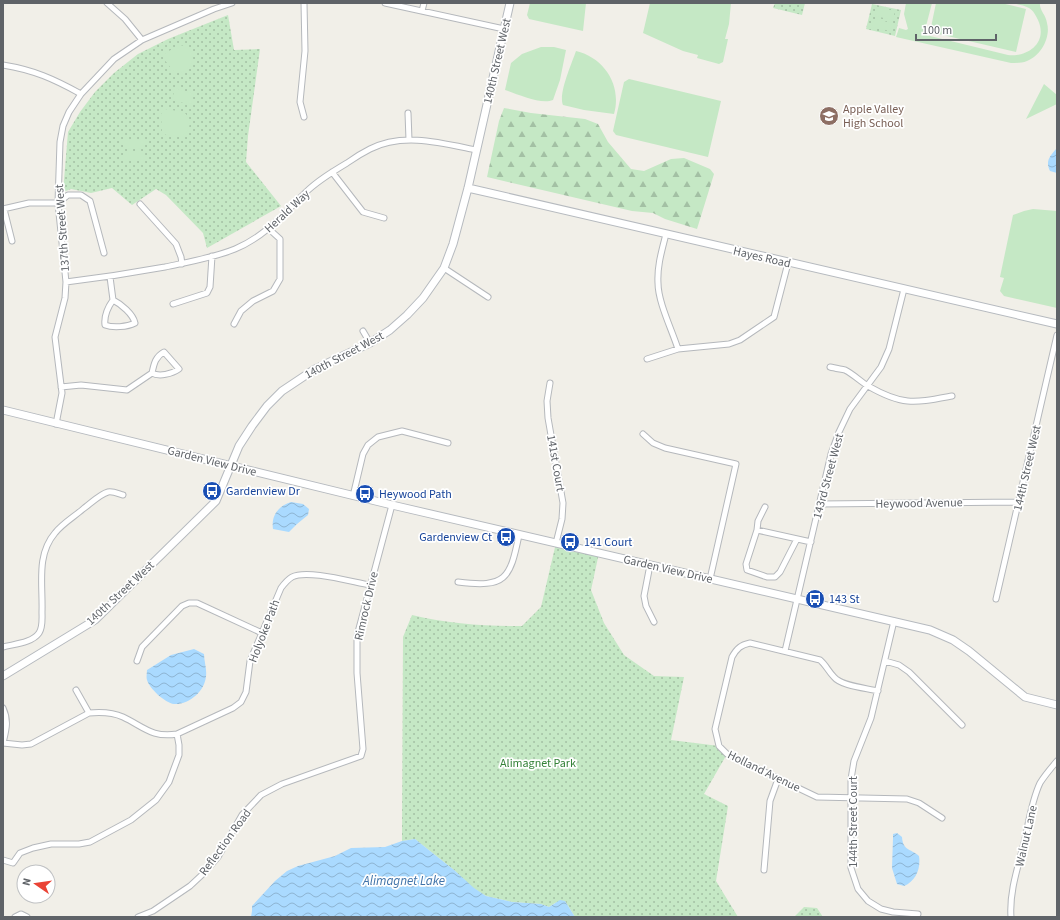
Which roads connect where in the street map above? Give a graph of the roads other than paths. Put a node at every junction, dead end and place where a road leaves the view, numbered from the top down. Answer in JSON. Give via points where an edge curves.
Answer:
{"nodes":[{"id":1,"x":107,"y":3,"type":"edge"},
{"id":2,"x":232,"y":3,"type":"edge"},
{"id":3,"x":304,"y":3,"type":"edge"},
{"id":4,"x":385,"y":3,"type":"edge"},
{"id":5,"x":424,"y":3,"type":"edge"},
{"id":6,"x":510,"y":3,"type":"edge"},
{"id":7,"x":422,"y":11,"type":"junction"},
{"id":8,"x":504,"y":29,"type":"junction"},
{"id":9,"x":142,"y":40,"type":"junction"},
{"id":10,"x":3,"y":65,"type":"edge"},
{"id":11,"x":81,"y":94,"type":"junction"},
{"id":12,"x":408,"y":113,"type":"dead end"},
{"id":13,"x":304,"y":117,"type":"dead end"},
{"id":14,"x":409,"y":140,"type":"junction"},
{"id":15,"x":476,"y":150,"type":"junction"},
{"id":16,"x":332,"y":172,"type":"junction"},
{"id":17,"x":468,"y":188,"type":"junction"},
{"id":18,"x":58,"y":203,"type":"junction"},
{"id":19,"x":140,"y":204,"type":"dead end"},
{"id":20,"x":3,"y":209,"type":"edge"},
{"id":21,"x":384,"y":218,"type":"dead end"},
{"id":22,"x":269,"y":229,"type":"junction"},
{"id":23,"x":666,"y":234,"type":"junction"},
{"id":24,"x":12,"y":241,"type":"dead end"},
{"id":25,"x":104,"y":253,"type":"dead end"},
{"id":26,"x":212,"y":256,"type":"junction"},
{"id":27,"x":788,"y":263,"type":"junction"},
{"id":28,"x":182,"y":264,"type":"junction"},
{"id":29,"x":444,"y":268,"type":"junction"},
{"id":30,"x":110,"y":277,"type":"junction"},
{"id":31,"x":66,"y":282,"type":"junction"},
{"id":32,"x":904,"y":289,"type":"junction"},
{"id":33,"x":488,"y":297,"type":"dead end"},
{"id":34,"x":113,"y":300,"type":"junction"},
{"id":35,"x":173,"y":304,"type":"dead end"},
{"id":36,"x":234,"y":324,"type":"dead end"},
{"id":37,"x":1057,"y":324,"type":"edge"},
{"id":38,"x":363,"y":331,"type":"dead end"},
{"id":39,"x":1057,"y":336,"type":"edge"},
{"id":40,"x":370,"y":343,"type":"junction"},
{"id":41,"x":678,"y":348,"type":"junction"},
{"id":42,"x":647,"y":359,"type":"dead end"},
{"id":43,"x":830,"y":367,"type":"dead end"},
{"id":44,"x":152,"y":373,"type":"junction"},
{"id":45,"x":550,"y":383,"type":"dead end"},
{"id":46,"x":867,"y":386,"type":"junction"},
{"id":47,"x":61,"y":387,"type":"junction"},
{"id":48,"x":952,"y":396,"type":"dead end"},
{"id":49,"x":3,"y":410,"type":"edge"},
{"id":50,"x":56,"y":424,"type":"junction"},
{"id":51,"x":643,"y":434,"type":"dead end"},
{"id":52,"x":448,"y":443,"type":"dead end"},
{"id":53,"x":232,"y":466,"type":"junction"},
{"id":54,"x":123,"y":495,"type":"dead end"},
{"id":55,"x":353,"y":496,"type":"junction"},
{"id":56,"x":1019,"y":502,"type":"junction"},
{"id":57,"x":820,"y":504,"type":"junction"},
{"id":58,"x":392,"y":505,"type":"junction"},
{"id":59,"x":765,"y":507,"type":"dead end"},
{"id":60,"x":757,"y":530,"type":"junction"},
{"id":61,"x":519,"y":534,"type":"junction"},
{"id":62,"x":797,"y":539,"type":"junction"},
{"id":63,"x":810,"y":542,"type":"junction"},
{"id":64,"x":556,"y":543,"type":"junction"},
{"id":65,"x":650,"y":564,"type":"junction"},
{"id":66,"x":710,"y":578,"type":"junction"},
{"id":67,"x":458,"y":582,"type":"dead end"},
{"id":68,"x":370,"y":585,"type":"junction"},
{"id":69,"x":798,"y":599,"type":"junction"},
{"id":70,"x":996,"y":600,"type":"dead end"},
{"id":71,"x":894,"y":621,"type":"junction"},
{"id":72,"x":654,"y":622,"type":"dead end"},
{"id":73,"x":262,"y":633,"type":"junction"},
{"id":74,"x":3,"y":647,"type":"edge"},
{"id":75,"x":785,"y":651,"type":"junction"},
{"id":76,"x":137,"y":661,"type":"dead end"},
{"id":77,"x":885,"y":661,"type":"junction"},
{"id":78,"x":3,"y":676,"type":"edge"},
{"id":79,"x":76,"y":690,"type":"dead end"},
{"id":80,"x":878,"y":691,"type":"junction"},
{"id":81,"x":1057,"y":705,"type":"edge"},
{"id":82,"x":3,"y":708,"type":"edge"},
{"id":83,"x":89,"y":713,"type":"junction"},
{"id":84,"x":962,"y":725,"type":"dead end"},
{"id":85,"x":177,"y":734,"type":"junction"},
{"id":86,"x":3,"y":743,"type":"edge"},
{"id":87,"x":361,"y":756,"type":"joint"},
{"id":88,"x":1057,"y":761,"type":"edge"},
{"id":89,"x":778,"y":779,"type":"junction"},
{"id":90,"x":850,"y":798,"type":"junction"},
{"id":91,"x":942,"y":818,"type":"dead end"},
{"id":92,"x":3,"y":860,"type":"edge"},
{"id":93,"x":764,"y":870,"type":"dead end"},
{"id":94,"x":918,"y":914,"type":"dead end"},
{"id":95,"x":15,"y":917,"type":"edge"},
{"id":96,"x":27,"y":917,"type":"edge"},
{"id":97,"x":138,"y":917,"type":"edge"},
{"id":98,"x":1011,"y":917,"type":"edge"}],
"edges":[{"from":1,"to":9,"type":"street","via":[[125,19]]},
{"from":2,"to":9,"type":"street","name":"137th Street West"},
{"from":3,"to":13,"type":"street","via":[[300,102]]},
{"from":4,"to":7,"type":"street"},
{"from":5,"to":7,"type":"street"},
{"from":6,"to":8,"type":"street","name":"140th Street West"},
{"from":7,"to":8,"type":"street"},
{"from":8,"to":15,"type":"street","name":"140th Street West"},
{"from":9,"to":11,"type":"street","name":"137th Street West","via":[[114,59]]},
{"from":10,"to":11,"type":"street","via":[[38,72]]},
{"from":11,"to":18,"type":"street","name":"137th Street West","via":[[63,126]]},
{"from":12,"to":14,"type":"street"},
{"from":14,"to":15,"type":"street","name":"Herald Way","via":[[430,141]]},
{"from":14,"to":16,"type":"street","name":"Herald Way","via":[[371,148]]},
{"from":15,"to":17,"type":"street","name":"140th Street West"},
{"from":16,"to":21,"type":"street","via":[[363,212]]},
{"from":16,"to":22,"type":"street","name":"Herald Way","via":[[309,189]]},
{"from":17,"to":23,"type":"street","name":"Hayes Road"},
{"from":17,"to":29,"type":"street","name":"140th Street West"},
{"from":18,"to":20,"type":"street","via":[[29,203]]},
{"from":18,"to":25,"type":"street","via":[[68,195],[81,195],[90,201]]},
{"from":18,"to":31,"type":"street","name":"137th Street West"},
{"from":19,"to":28,"type":"street","via":[[176,244]]},
{"from":20,"to":24,"type":"street"},
{"from":22,"to":26,"type":"street","name":"Herald Way","via":[[234,250]]},
{"from":22,"to":36,"type":"street","via":[[280,239],[280,279],[273,291],[253,301],[241,311]]},
{"from":23,"to":27,"type":"street","name":"Hayes Road"},
{"from":23,"to":41,"type":"street","via":[[658,268],[658,285]]},
{"from":26,"to":28,"type":"street","name":"Herald Way"},
{"from":26,"to":35,"type":"street","via":[[210,287],[207,293]]},
{"from":27,"to":32,"type":"street","name":"Hayes Road"},
{"from":27,"to":41,"type":"street","via":[[774,317],[740,340],[729,344]]},
{"from":28,"to":30,"type":"street","name":"Herald Way"},
{"from":29,"to":33,"type":"street"},
{"from":29,"to":40,"type":"street","name":"140th Street West","via":[[408,315]]},
{"from":30,"to":31,"type":"street","name":"Herald Way"},
{"from":30,"to":34,"type":"street"},
{"from":31,"to":47,"type":"street","name":"137th Street West","via":[[65,298],[55,337]]},
{"from":32,"to":37,"type":"street","name":"Hayes Road"},
{"from":32,"to":46,"type":"street","name":"143rd Street West","via":[[889,349],[881,367]]},
{"from":34,"to":34,"type":"street","via":[[104,320],[105,325],[109,327],[135,323],[134,319]]},
{"from":38,"to":40,"type":"street"},
{"from":39,"to":56,"type":"street","name":"144th Street West"},
{"from":40,"to":53,"type":"street","name":"140th Street West","via":[[315,369],[282,391],[252,426],[239,446]]},
{"from":41,"to":42,"type":"street"},
{"from":43,"to":46,"type":"street","via":[[845,370]]},
{"from":44,"to":44,"type":"street","via":[[154,363],[164,352],[178,369],[173,373]]},
{"from":44,"to":47,"type":"street","via":[[127,390],[81,385]]},
{"from":45,"to":64,"type":"street","name":"141st Court","via":[[548,418],[563,503]]},
{"from":46,"to":48,"type":"street","via":[[907,402]]},
{"from":46,"to":57,"type":"street","name":"143rd Street West","via":[[850,409],[839,432],[831,454]]},
{"from":47,"to":50,"type":"street","name":"137th Street West"},
{"from":49,"to":50,"type":"street","name":"Garden View Drive"},
{"from":50,"to":53,"type":"street","name":"Garden View Drive"},
{"from":51,"to":66,"type":"street","via":[[653,443],[665,448],[736,464]]},
{"from":52,"to":55,"type":"street","via":[[402,431],[378,437],[368,445],[363,454]]},
{"from":53,"to":55,"type":"street","name":"Garden View Drive"},
{"from":53,"to":78,"type":"street","name":"140th Street West","via":[[216,501],[94,620]]},
{"from":54,"to":74,"type":"street","via":[[113,492],[103,494],[55,532],[48,541],[42,563],[41,631],[25,641]]},
{"from":55,"to":58,"type":"street","name":"Garden View Drive"},
{"from":56,"to":57,"type":"street","name":"Heywood Avenue"},
{"from":56,"to":70,"type":"street","name":"144th Street West"},
{"from":57,"to":63,"type":"street","name":"143rd Street West"},
{"from":58,"to":61,"type":"street","name":"Garden View Drive"},
{"from":58,"to":68,"type":"street","name":"Rimrock Drive"},
{"from":59,"to":60,"type":"street","via":[[758,521]]},
{"from":60,"to":62,"type":"street"},
{"from":60,"to":62,"type":"street","via":[[746,564],[747,570],[767,577],[775,577],[780,572]]},
{"from":61,"to":64,"type":"street","name":"Garden View Drive"},
{"from":61,"to":67,"type":"street","via":[[510,569],[505,577],[496,582]]},
{"from":62,"to":63,"type":"street"},
{"from":63,"to":69,"type":"street","name":"143rd Street West"},
{"from":64,"to":65,"type":"street","name":"Garden View Drive"},
{"from":65,"to":66,"type":"street","name":"Garden View Drive"},
{"from":65,"to":72,"type":"street","via":[[644,596]]},
{"from":66,"to":69,"type":"street","name":"Garden View Drive"},
{"from":68,"to":73,"type":"street","name":"Holyoke Path","via":[[308,574],[293,576],[281,588]]},
{"from":68,"to":87,"type":"street","name":"Rimrock Drive","via":[[356,636],[363,749]]},
{"from":69,"to":71,"type":"street","name":"Garden View Drive"},
{"from":69,"to":75,"type":"street","name":"143rd Street West"},
{"from":71,"to":77,"type":"street","name":"144th Street Court"},
{"from":71,"to":81,"type":"street","name":"Garden View Drive","via":[[930,630],[953,640],[1025,697]]},
{"from":73,"to":76,"type":"street","via":[[197,603],[189,603],[182,606],[142,647]]},
{"from":73,"to":85,"type":"street","name":"Holyoke Path","via":[[250,661],[246,692],[241,702]]},
{"from":75,"to":80,"type":"street","name":"Holland Avenue","via":[[820,660],[841,682]]},
{"from":75,"to":89,"type":"street","name":"Holland Avenue","via":[[750,643],[736,650],[732,657],[715,729],[719,746],[727,754]]},
{"from":77,"to":80,"type":"street","name":"144th Street Court"},
{"from":77,"to":84,"type":"street","via":[[910,672]]},
{"from":79,"to":83,"type":"street"},
{"from":80,"to":90,"type":"street","name":"144th Street Court","via":[[871,718],[854,761]]},
{"from":82,"to":86,"type":"street","via":[[7,716]]},
{"from":83,"to":85,"type":"street","name":"Holyoke Path","via":[[122,716],[155,734]]},
{"from":83,"to":86,"type":"street","name":"Holyoke Path","via":[[31,744]]},
{"from":85,"to":92,"type":"street","via":[[179,755],[169,782],[156,800],[131,820],[90,842],[51,844],[20,853],[13,863]]},
{"from":87,"to":97,"type":"street","name":"Reflection Road","via":[[282,784],[261,795],[242,815],[218,857],[205,872],[190,886],[153,911]]},
{"from":88,"to":98,"type":"street","name":"Walnut Lane","via":[[1040,783],[1034,799],[1013,888]]},
{"from":89,"to":90,"type":"street","name":"Holland Avenue","via":[[817,797]]},
{"from":89,"to":93,"type":"street","via":[[770,801]]},
{"from":90,"to":91,"type":"street","name":"Holland Avenue","via":[[907,799],[919,803]]},
{"from":90,"to":94,"type":"street","name":"144th Street Court","via":[[851,868],[858,889],[868,901],[881,909]]},
{"from":95,"to":96,"type":"street","via":[[21,914]]}]}
